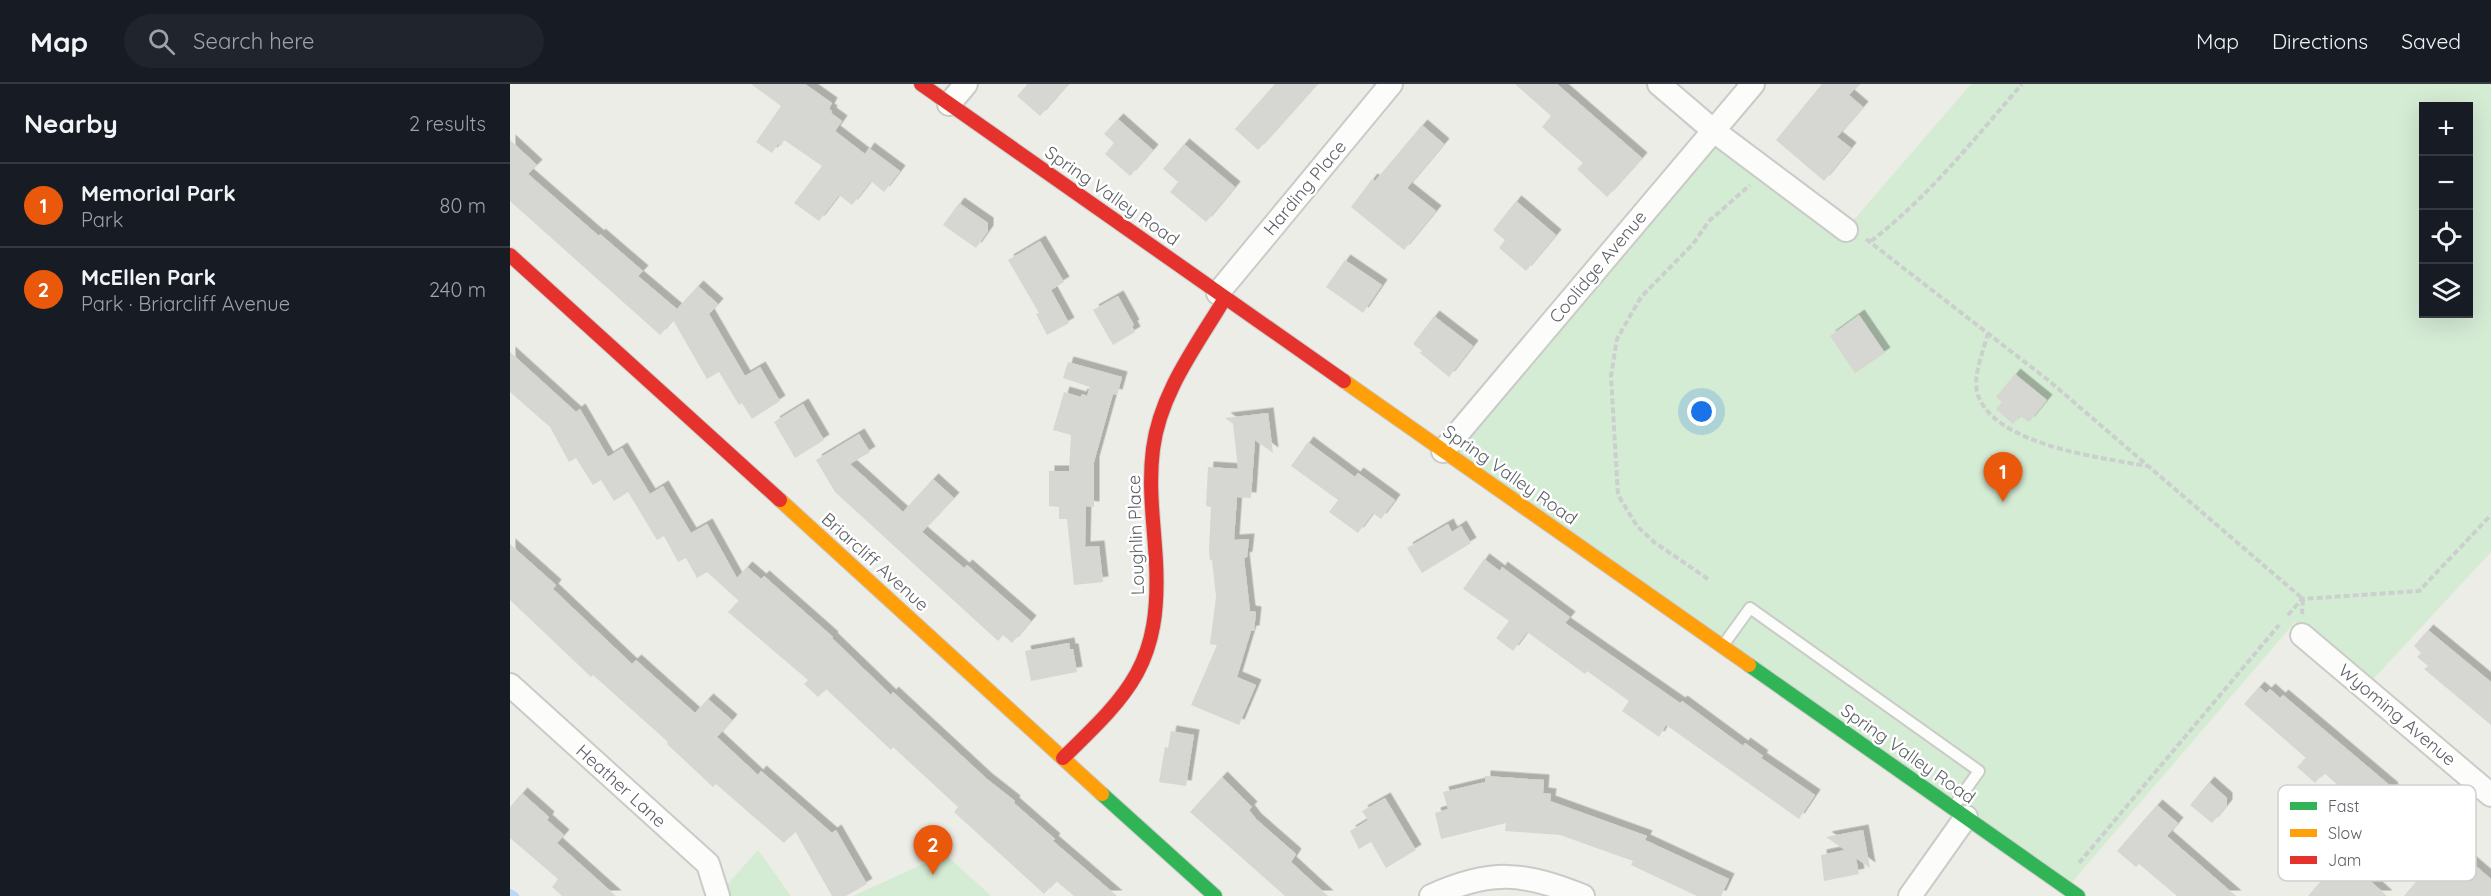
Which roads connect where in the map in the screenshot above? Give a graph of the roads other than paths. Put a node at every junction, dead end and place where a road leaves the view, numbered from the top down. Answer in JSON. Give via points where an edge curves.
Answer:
{"nodes":[{"id":1,"x":921,"y":84,"type":"edge"},
{"id":2,"x":966,"y":84,"type":"edge"},
{"id":3,"x":1391,"y":84,"type":"edge"},
{"id":4,"x":1659,"y":84,"type":"edge"},
{"id":5,"x":1753,"y":84,"type":"edge"},
{"id":6,"x":949,"y":104,"type":"junction"},
{"id":7,"x":1714,"y":131,"type":"junction"},
{"id":8,"x":1846,"y":230,"type":"road end"},
{"id":9,"x":510,"y":255,"type":"edge"},
{"id":10,"x":1222,"y":295,"type":"junction"},
{"id":11,"x":1443,"y":451,"type":"junction"},
{"id":12,"x":2302,"y":636,"type":"road end"},
{"id":13,"x":1722,"y":646,"type":"junction"},
{"id":14,"x":510,"y":685,"type":"edge"},
{"id":15,"x":1063,"y":758,"type":"junction"},
{"id":16,"x":2491,"y":795,"type":"edge"},
{"id":17,"x":1959,"y":812,"type":"junction"},
{"id":18,"x":717,"y":896,"type":"edge"},
{"id":19,"x":1215,"y":896,"type":"edge"},
{"id":20,"x":1431,"y":896,"type":"edge"},
{"id":21,"x":1583,"y":896,"type":"edge"},
{"id":22,"x":1910,"y":896,"type":"edge"},
{"id":23,"x":2078,"y":896,"type":"edge"}],
"edges":[{"from":1,"to":6,"type":"street","name":"Spring Valley Road"},
{"from":2,"to":6,"type":"street"},
{"from":3,"to":10,"type":"street","name":"Harding Place"},
{"from":4,"to":7,"type":"street"},
{"from":5,"to":7,"type":"street","name":"Coolidge Avenue"},
{"from":6,"to":10,"type":"street","name":"Spring Valley Road"},
{"from":7,"to":8,"type":"street"},
{"from":7,"to":11,"type":"street","name":"Coolidge Avenue"},
{"from":9,"to":15,"type":"street","name":"Briarcliff Avenue"},
{"from":10,"to":11,"type":"street","name":"Spring Valley Road"},
{"from":10,"to":15,"type":"street","name":"Loughlin Place","via":[[1163,405],[1153,448],[1150,489],[1157,597],[1151,641],[1121,698]]},
{"from":11,"to":13,"type":"street","name":"Spring Valley Road"},
{"from":12,"to":16,"type":"street","name":"Wyoming Avenue"},
{"from":13,"to":17,"type":"street","name":"Spring Valley Road"},
{"from":13,"to":17,"type":"lane","via":[[1750,608],[1979,771]]},
{"from":14,"to":18,"type":"street","name":"Heather Lane","via":[[708,864]]},
{"from":15,"to":19,"type":"street","name":"Briarcliff Avenue"},
{"from":17,"to":22,"type":"street"},
{"from":17,"to":23,"type":"street","name":"Spring Valley Road"},
{"from":20,"to":21,"type":"street","via":[[1486,878],[1520,877],[1547,882]]}]}
